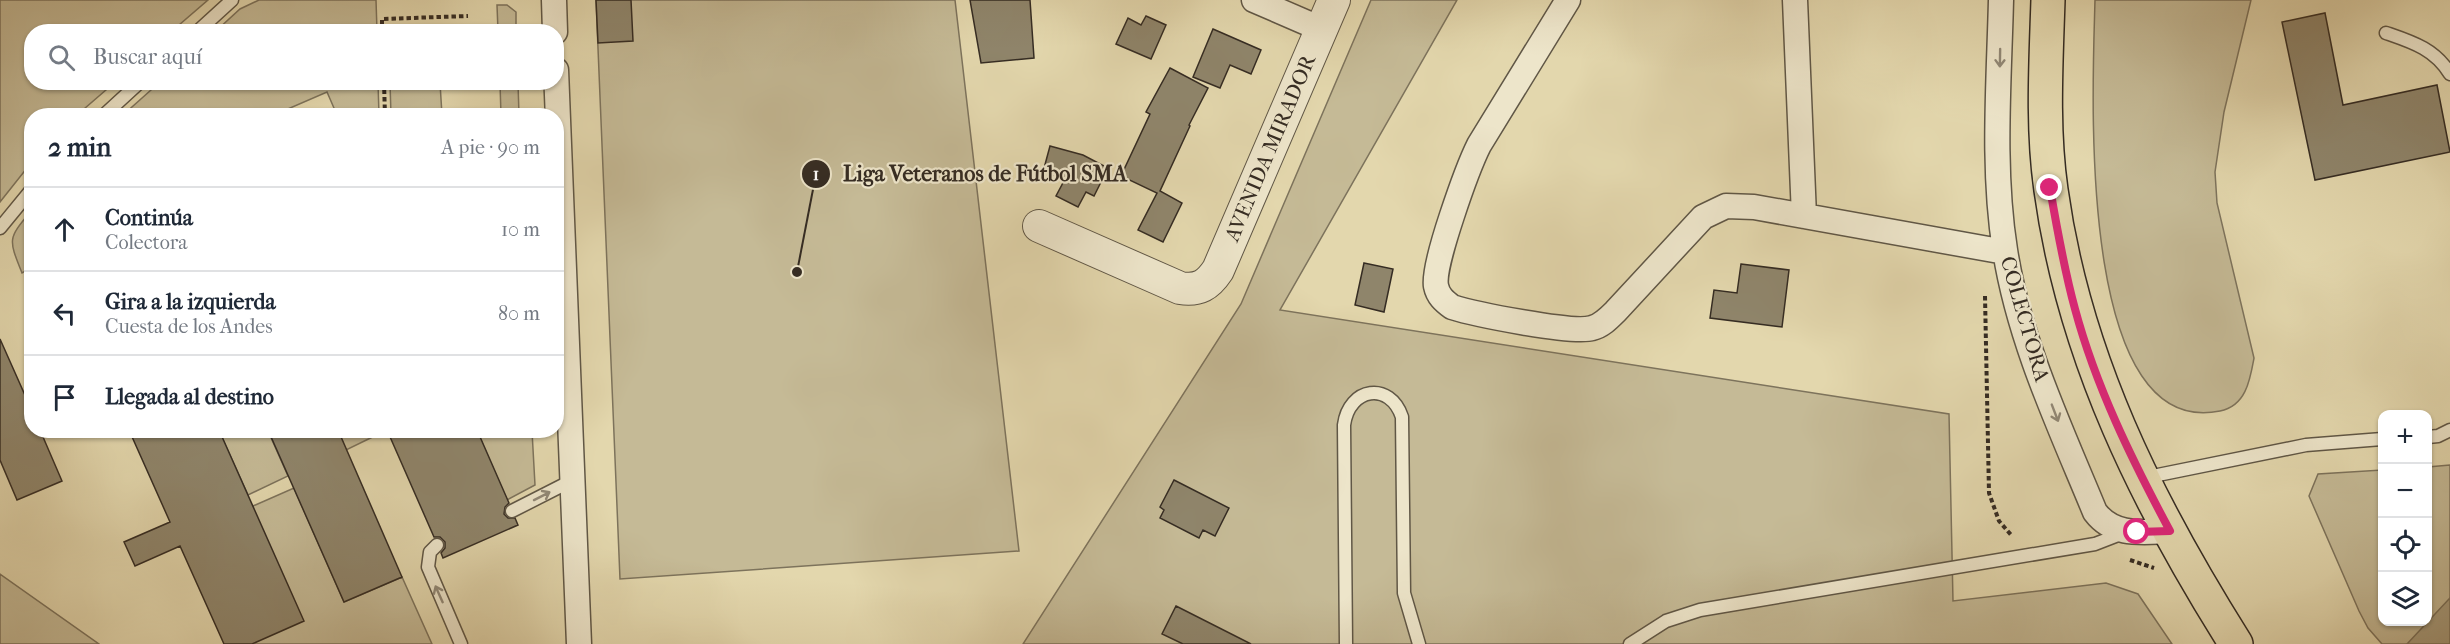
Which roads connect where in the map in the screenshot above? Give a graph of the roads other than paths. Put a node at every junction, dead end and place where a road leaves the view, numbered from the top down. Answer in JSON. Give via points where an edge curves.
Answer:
{"nodes":[{"id":1,"x":232,"y":0,"type":"edge"},
{"id":2,"x":554,"y":0,"type":"edge"},
{"id":3,"x":1254,"y":0,"type":"edge"},
{"id":4,"x":1334,"y":0,"type":"edge"},
{"id":5,"x":1568,"y":0,"type":"edge"},
{"id":6,"x":1795,"y":0,"type":"edge"},
{"id":7,"x":2001,"y":0,"type":"edge"},
{"id":8,"x":2048,"y":0,"type":"edge"},
{"id":9,"x":206,"y":24,"type":"edge"},
{"id":10,"x":555,"y":24,"type":"edge"},
{"id":11,"x":1321,"y":29,"type":"junction"},
{"id":12,"x":2386,"y":33,"type":"dead end"},
{"id":13,"x":2450,"y":74,"type":"edge"},
{"id":14,"x":131,"y":90,"type":"edge"},
{"id":15,"x":557,"y":90,"type":"edge"},
{"id":16,"x":111,"y":108,"type":"edge"},
{"id":17,"x":558,"y":108,"type":"edge"},
{"id":18,"x":24,"y":199,"type":"edge"},
{"id":19,"x":1804,"y":216,"type":"junction"},
{"id":20,"x":1038,"y":226,"type":"dead end"},
{"id":21,"x":0,"y":228,"type":"edge"},
{"id":22,"x":2005,"y":252,"type":"junction"},
{"id":23,"x":564,"y":263,"type":"edge"},
{"id":24,"x":2450,"y":430,"type":"edge"},
{"id":25,"x":2432,"y":437,"type":"edge"},
{"id":26,"x":2378,"y":439,"type":"edge"},
{"id":27,"x":2142,"y":478,"type":"junction"},
{"id":28,"x":573,"y":480,"type":"junction"},
{"id":29,"x":512,"y":511,"type":"dead end"},
{"id":30,"x":2170,"y":531,"type":"junction"},
{"id":31,"x":2126,"y":532,"type":"junction"},
{"id":32,"x":437,"y":545,"type":"dead end"},
{"id":33,"x":461,"y":644,"type":"edge"},
{"id":34,"x":579,"y":644,"type":"edge"},
{"id":35,"x":1346,"y":644,"type":"edge"},
{"id":36,"x":1419,"y":644,"type":"edge"},
{"id":37,"x":1630,"y":644,"type":"edge"},
{"id":38,"x":2236,"y":644,"type":"edge"}],
"edges":[{"from":1,"to":9,"type":"lane"},
{"from":2,"to":10,"type":"street"},
{"from":3,"to":11,"type":"street"},
{"from":4,"to":11,"type":"street","name":"AVENIDA MIRADOR"},
{"from":5,"to":19,"type":"street","via":[[1468,169],[1435,274],[1444,301],[1461,309],[1565,329],[1592,328],[1605,322],[1694,226],[1715,210],[1740,206]]},
{"from":6,"to":19,"type":"street"},
{"from":7,"to":22,"type":"street","name":"COLECTORA","one_way":true,"via":[[1998,147]]},
{"from":8,"to":27,"type":"main road","via":[[2046,125],[2050,188],[2060,249],[2094,369]]},
{"from":11,"to":20,"type":"street","name":"AVENIDA MIRADOR","via":[[1218,270],[1206,285],[1189,289],[1171,285]]},
{"from":12,"to":13,"type":"lane","via":[[2431,52]]},
{"from":14,"to":16,"type":"lane"},
{"from":15,"to":17,"type":"street"},
{"from":18,"to":21,"type":"lane"},
{"from":19,"to":22,"type":"street"},
{"from":22,"to":31,"type":"street","name":"COLECTORA","one_way":true,"via":[[2035,360],[2095,512],[2108,525]]},
{"from":23,"to":28,"type":"street"},
{"from":24,"to":25,"type":"lane"},
{"from":26,"to":27,"type":"lane","via":[[2306,445]]},
{"from":27,"to":30,"type":"main road"},
{"from":29,"to":28,"type":"lane","one_way":true},
{"from":28,"to":34,"type":"street"},
{"from":30,"to":31,"type":"street"},
{"from":30,"to":38,"type":"main road"},
{"from":31,"to":37,"type":"lane","via":[[2095,544],[1700,610],[1666,621]]},
{"from":33,"to":32,"type":"lane","one_way":true,"via":[[428,567],[430,552]]},
{"from":35,"to":36,"type":"lane","via":[[1345,416],[1359,396],[1376,393],[1390,399],[1402,417],[1404,593]]}]}
